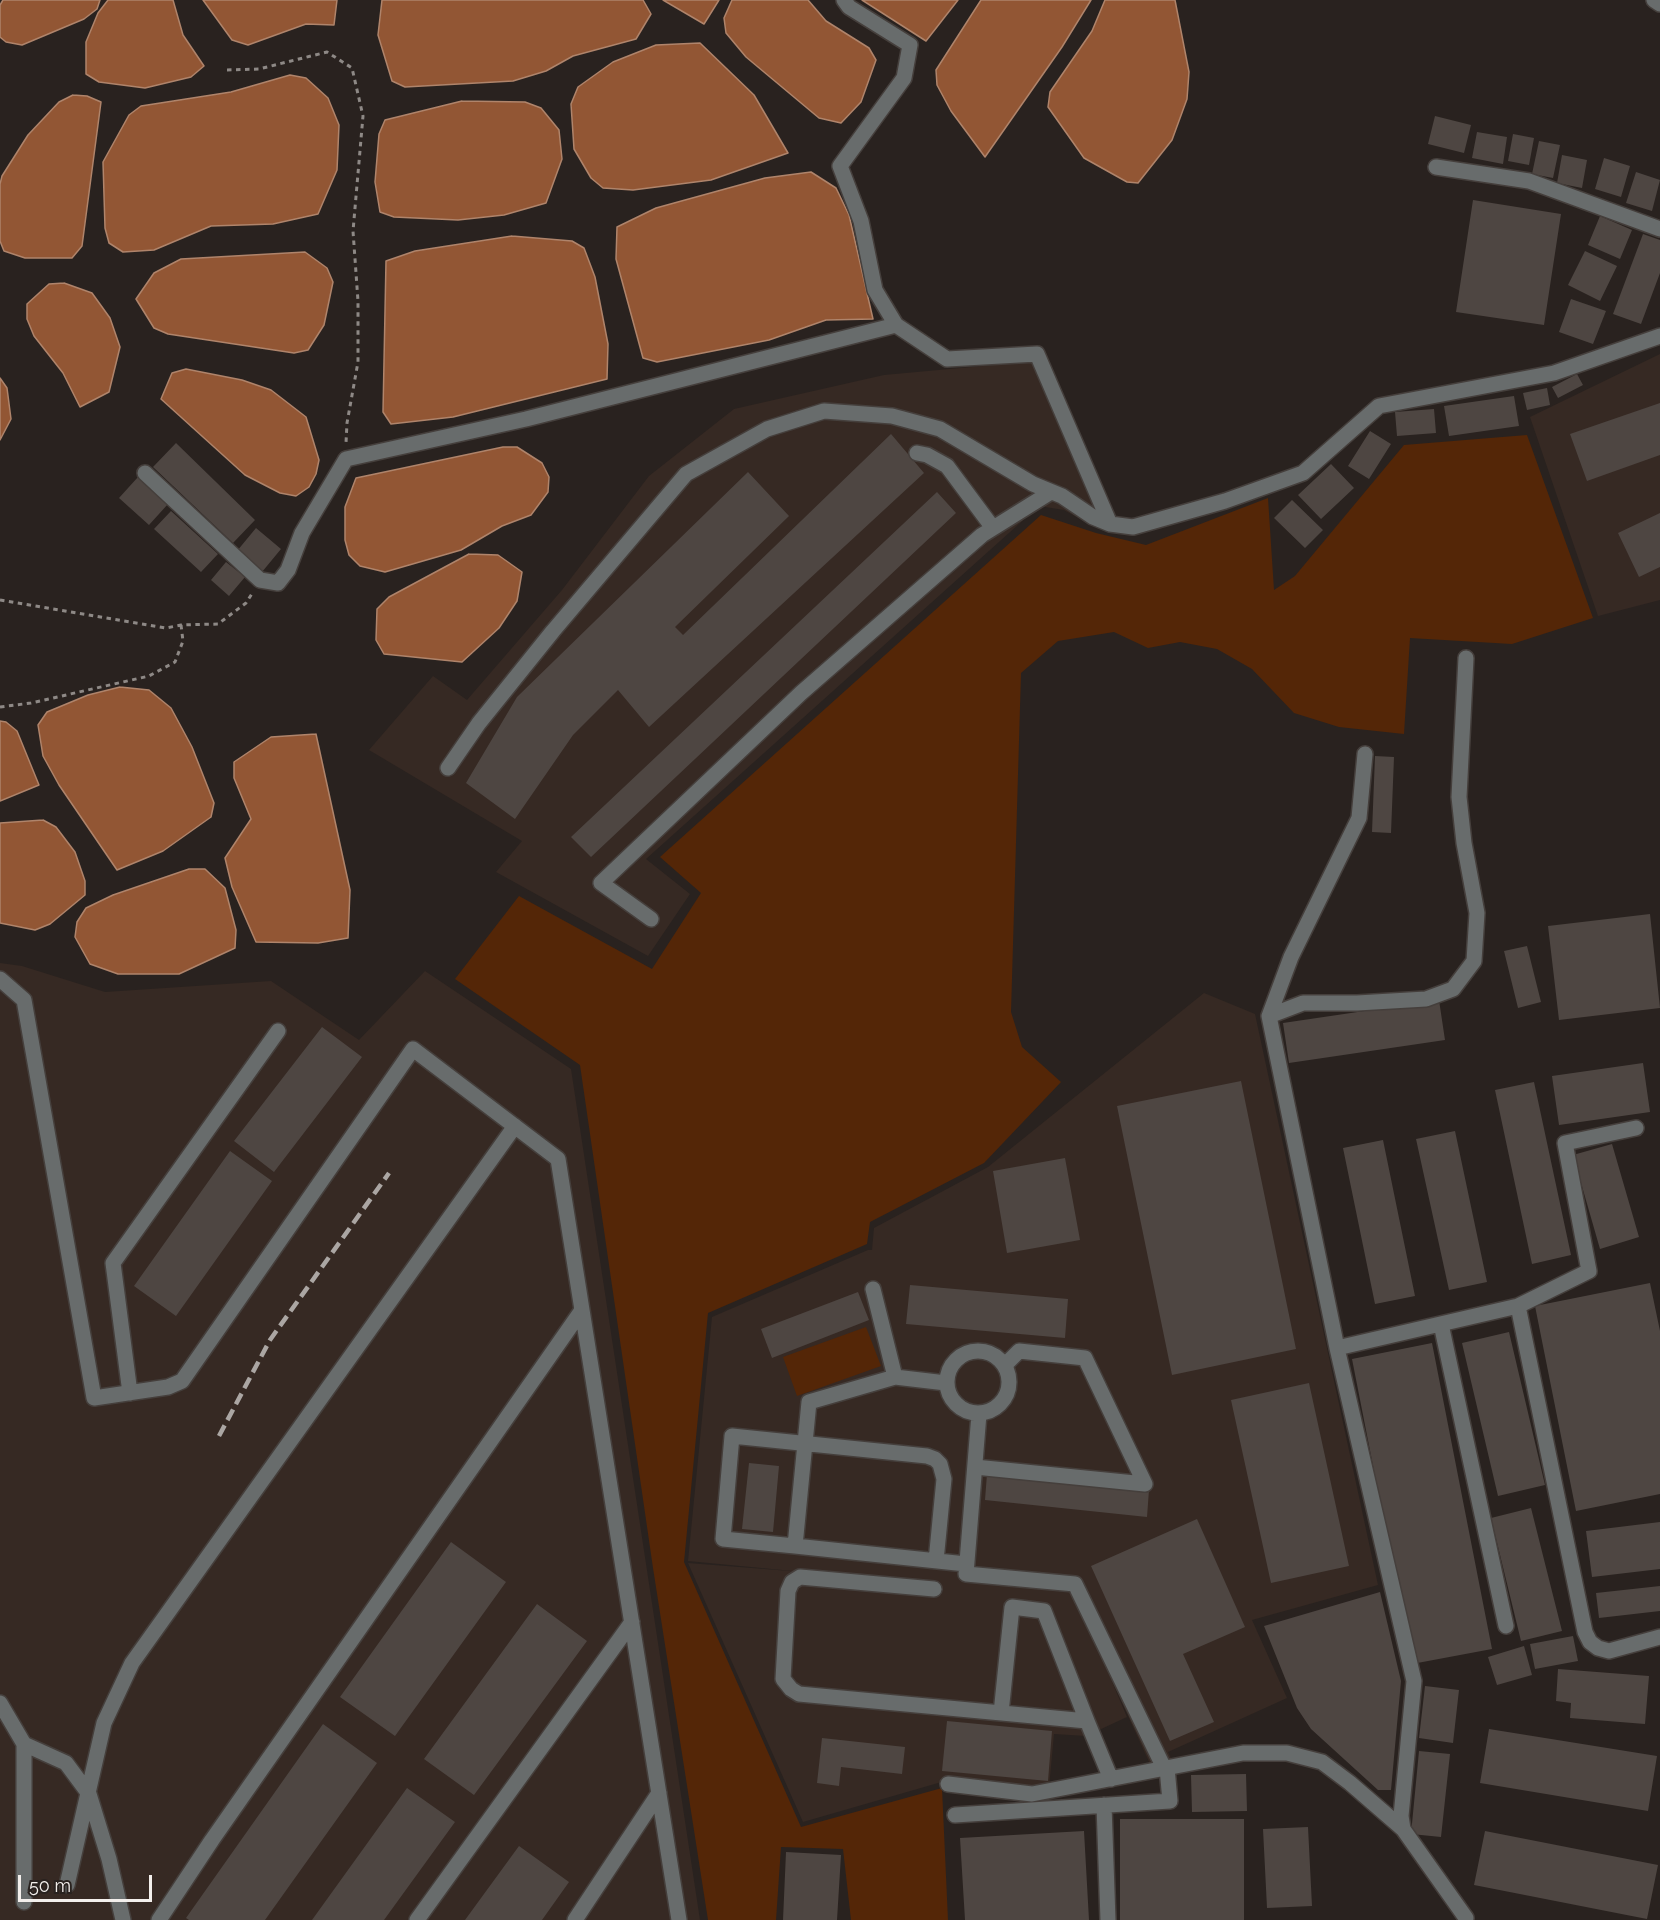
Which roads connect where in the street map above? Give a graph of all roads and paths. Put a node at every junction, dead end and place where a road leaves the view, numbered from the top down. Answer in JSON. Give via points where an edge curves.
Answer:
{"nodes":[{"id":1,"x":844,"y":0,"type":"edge"},
{"id":2,"x":1654,"y":0,"type":"edge"},
{"id":3,"x":1660,"y":4,"type":"edge"},
{"id":4,"x":227,"y":70,"type":"dead end"},
{"id":5,"x":1436,"y":167,"type":"dead end"},
{"id":6,"x":1660,"y":229,"type":"edge"},
{"id":7,"x":896,"y":325,"type":"junction"},
{"id":8,"x":1660,"y":336,"type":"edge"},
{"id":9,"x":917,"y":453,"type":"dead end"},
{"id":10,"x":346,"y":459,"type":"junction"},
{"id":11,"x":145,"y":473,"type":"dead end"},
{"id":12,"x":1051,"y":492,"type":"junction"},
{"id":13,"x":1110,"y":524,"type":"junction"},
{"id":14,"x":993,"y":528,"type":"junction"},
{"id":15,"x":260,"y":580,"type":"junction"},
{"id":16,"x":0,"y":600,"type":"edge"},
{"id":17,"x":181,"y":625,"type":"junction"},
{"id":18,"x":1466,"y":658,"type":"dead end"},
{"id":19,"x":0,"y":707,"type":"edge"},
{"id":20,"x":1365,"y":754,"type":"dead end"},
{"id":21,"x":448,"y":768,"type":"dead end"},
{"id":22,"x":651,"y":919,"type":"dead end"},
{"id":23,"x":0,"y":979,"type":"edge"},
{"id":24,"x":1269,"y":1016,"type":"junction"},
{"id":25,"x":278,"y":1030,"type":"dead end"},
{"id":26,"x":515,"y":1126,"type":"junction"},
{"id":27,"x":1636,"y":1128,"type":"dead end"},
{"id":28,"x":873,"y":1289,"type":"dead end"},
{"id":29,"x":1518,"y":1306,"type":"junction"},
{"id":30,"x":582,"y":1310,"type":"junction"},
{"id":31,"x":1441,"y":1324,"type":"junction"},
{"id":32,"x":1337,"y":1348,"type":"junction"},
{"id":33,"x":1005,"y":1365,"type":"junction"},
{"id":34,"x":895,"y":1377,"type":"junction"},
{"id":35,"x":946,"y":1383,"type":"junction"},
{"id":36,"x":130,"y":1393,"type":"junction"},
{"id":37,"x":979,"y":1414,"type":"junction"},
{"id":38,"x":805,"y":1443,"type":"junction"},
{"id":39,"x":975,"y":1467,"type":"junction"},
{"id":40,"x":795,"y":1546,"type":"junction"},
{"id":41,"x":936,"y":1561,"type":"junction"},
{"id":42,"x":966,"y":1564,"type":"junction"},
{"id":43,"x":934,"y":1590,"type":"dead end"},
{"id":44,"x":632,"y":1622,"type":"junction"},
{"id":45,"x":1506,"y":1626,"type":"dead end"},
{"id":46,"x":1660,"y":1637,"type":"edge"},
{"id":47,"x":0,"y":1704,"type":"edge"},
{"id":48,"x":1001,"y":1713,"type":"junction"},
{"id":49,"x":1087,"y":1720,"type":"junction"},
{"id":50,"x":24,"y":1744,"type":"junction"},
{"id":51,"x":1165,"y":1768,"type":"junction"},
{"id":52,"x":1111,"y":1779,"type":"junction"},
{"id":53,"x":948,"y":1784,"type":"dead end"},
{"id":54,"x":659,"y":1793,"type":"junction"},
{"id":55,"x":89,"y":1794,"type":"junction"},
{"id":56,"x":1104,"y":1805,"type":"junction"},
{"id":57,"x":955,"y":1815,"type":"dead end"},
{"id":58,"x":1403,"y":1829,"type":"junction"},
{"id":59,"x":67,"y":1885,"type":"dead end"},
{"id":60,"x":24,"y":1902,"type":"dead end"},
{"id":61,"x":123,"y":1920,"type":"edge"},
{"id":62,"x":159,"y":1920,"type":"edge"},
{"id":63,"x":417,"y":1920,"type":"edge"},
{"id":64,"x":575,"y":1920,"type":"edge"},
{"id":65,"x":679,"y":1920,"type":"edge"},
{"id":66,"x":1108,"y":1920,"type":"edge"},
{"id":67,"x":1468,"y":1920,"type":"edge"}],
"edges":[{"from":1,"to":7,"type":"street","via":[[910,45],[904,78],[840,166],[861,222],[875,290]]},
{"from":2,"to":3,"type":"street"},
{"from":4,"to":10,"type":"path","via":[[259,69],[327,52],[352,68],[363,116],[353,231],[358,362],[347,423]]},
{"from":5,"to":6,"type":"street","via":[[1529,182]]},
{"from":7,"to":10,"type":"street","via":[[526,419]]},
{"from":7,"to":13,"type":"street","via":[[947,359],[1037,354]]},
{"from":8,"to":13,"type":"street","via":[[1554,374],[1379,406],[1303,473],[1225,501],[1133,527]]},
{"from":9,"to":14,"type":"street","via":[[947,466]]},
{"from":10,"to":15,"type":"street","via":[[302,533],[288,570],[278,583]]},
{"from":11,"to":15,"type":"street"},
{"from":12,"to":13,"type":"street"},
{"from":12,"to":14,"type":"street"},
{"from":12,"to":21,"type":"street","via":[[940,429],[892,416],[824,411],[767,429],[686,474],[553,631]]},
{"from":14,"to":22,"type":"street","via":[[801,693],[601,883]]},
{"from":15,"to":17,"type":"path","via":[[246,603],[218,624]]},
{"from":16,"to":17,"type":"path","via":[[166,628]]},
{"from":17,"to":19,"type":"path","via":[[183,641],[175,662],[149,676]]},
{"from":18,"to":24,"type":"street","via":[[1459,797],[1477,913],[1474,961],[1453,989],[1426,999],[1303,1003]]},
{"from":20,"to":24,"type":"street","via":[[1359,818],[1291,957]]},
{"from":23,"to":36,"type":"street","via":[[24,1000],[94,1398]]},
{"from":24,"to":32,"type":"street"},
{"from":25,"to":36,"type":"street","via":[[113,1263]]},
{"from":26,"to":30,"type":"street","via":[[558,1159]]},
{"from":26,"to":36,"type":"street","via":[[413,1049],[182,1381]]},
{"from":26,"to":55,"type":"street","via":[[132,1663],[104,1723]]},
{"from":27,"to":29,"type":"street","via":[[1565,1143],[1589,1270]]},
{"from":28,"to":34,"type":"street"},
{"from":29,"to":31,"type":"street"},
{"from":29,"to":46,"type":"street","via":[[1584,1632],[1590,1642],[1609,1651]]},
{"from":30,"to":44,"type":"street"},
{"from":30,"to":62,"type":"street"},
{"from":31,"to":32,"type":"street"},
{"from":31,"to":45,"type":"street"},
{"from":32,"to":58,"type":"street","via":[[1414,1681]]},
{"from":33,"to":35,"type":"street","via":[[993,1354],[977,1350],[961,1355],[950,1367]]},
{"from":33,"to":37,"type":"street","via":[[1010,1381],[1006,1397],[995,1409]]},
{"from":33,"to":39,"type":"street","via":[[1019,1352],[1085,1358],[1145,1484]]},
{"from":34,"to":35,"type":"street"},
{"from":34,"to":38,"type":"street","via":[[809,1402]]},
{"from":35,"to":37,"type":"street","via":[[951,1399],[963,1410]]},
{"from":37,"to":39,"type":"street"},
{"from":38,"to":40,"type":"street"},
{"from":38,"to":40,"type":"street","via":[[732,1436],[723,1539]]},
{"from":38,"to":41,"type":"street","via":[[935,1459],[944,1479]]},
{"from":39,"to":42,"type":"street"},
{"from":40,"to":41,"type":"street"},
{"from":41,"to":42,"type":"street"},
{"from":42,"to":51,"type":"street","via":[[966,1574],[1075,1584]]},
{"from":43,"to":48,"type":"street","via":[[800,1577],[788,1591],[783,1679],[799,1694]]},
{"from":44,"to":54,"type":"street"},
{"from":44,"to":63,"type":"street"},
{"from":47,"to":50,"type":"street"},
{"from":48,"to":49,"type":"street"},
{"from":48,"to":49,"type":"street","via":[[1012,1607],[1044,1611]]},
{"from":49,"to":52,"type":"street"},
{"from":50,"to":55,"type":"street","via":[[66,1762]]},
{"from":50,"to":60,"type":"street"},
{"from":51,"to":52,"type":"street"},
{"from":51,"to":56,"type":"street","via":[[1170,1801]]},
{"from":51,"to":58,"type":"street","via":[[1243,1753],[1287,1753],[1322,1762]]},
{"from":52,"to":53,"type":"street","via":[[1032,1794]]},
{"from":54,"to":64,"type":"street"},
{"from":54,"to":65,"type":"street"},
{"from":55,"to":59,"type":"street"},
{"from":55,"to":61,"type":"street"},
{"from":56,"to":57,"type":"street"},
{"from":56,"to":66,"type":"street"},
{"from":58,"to":67,"type":"street"}]}
